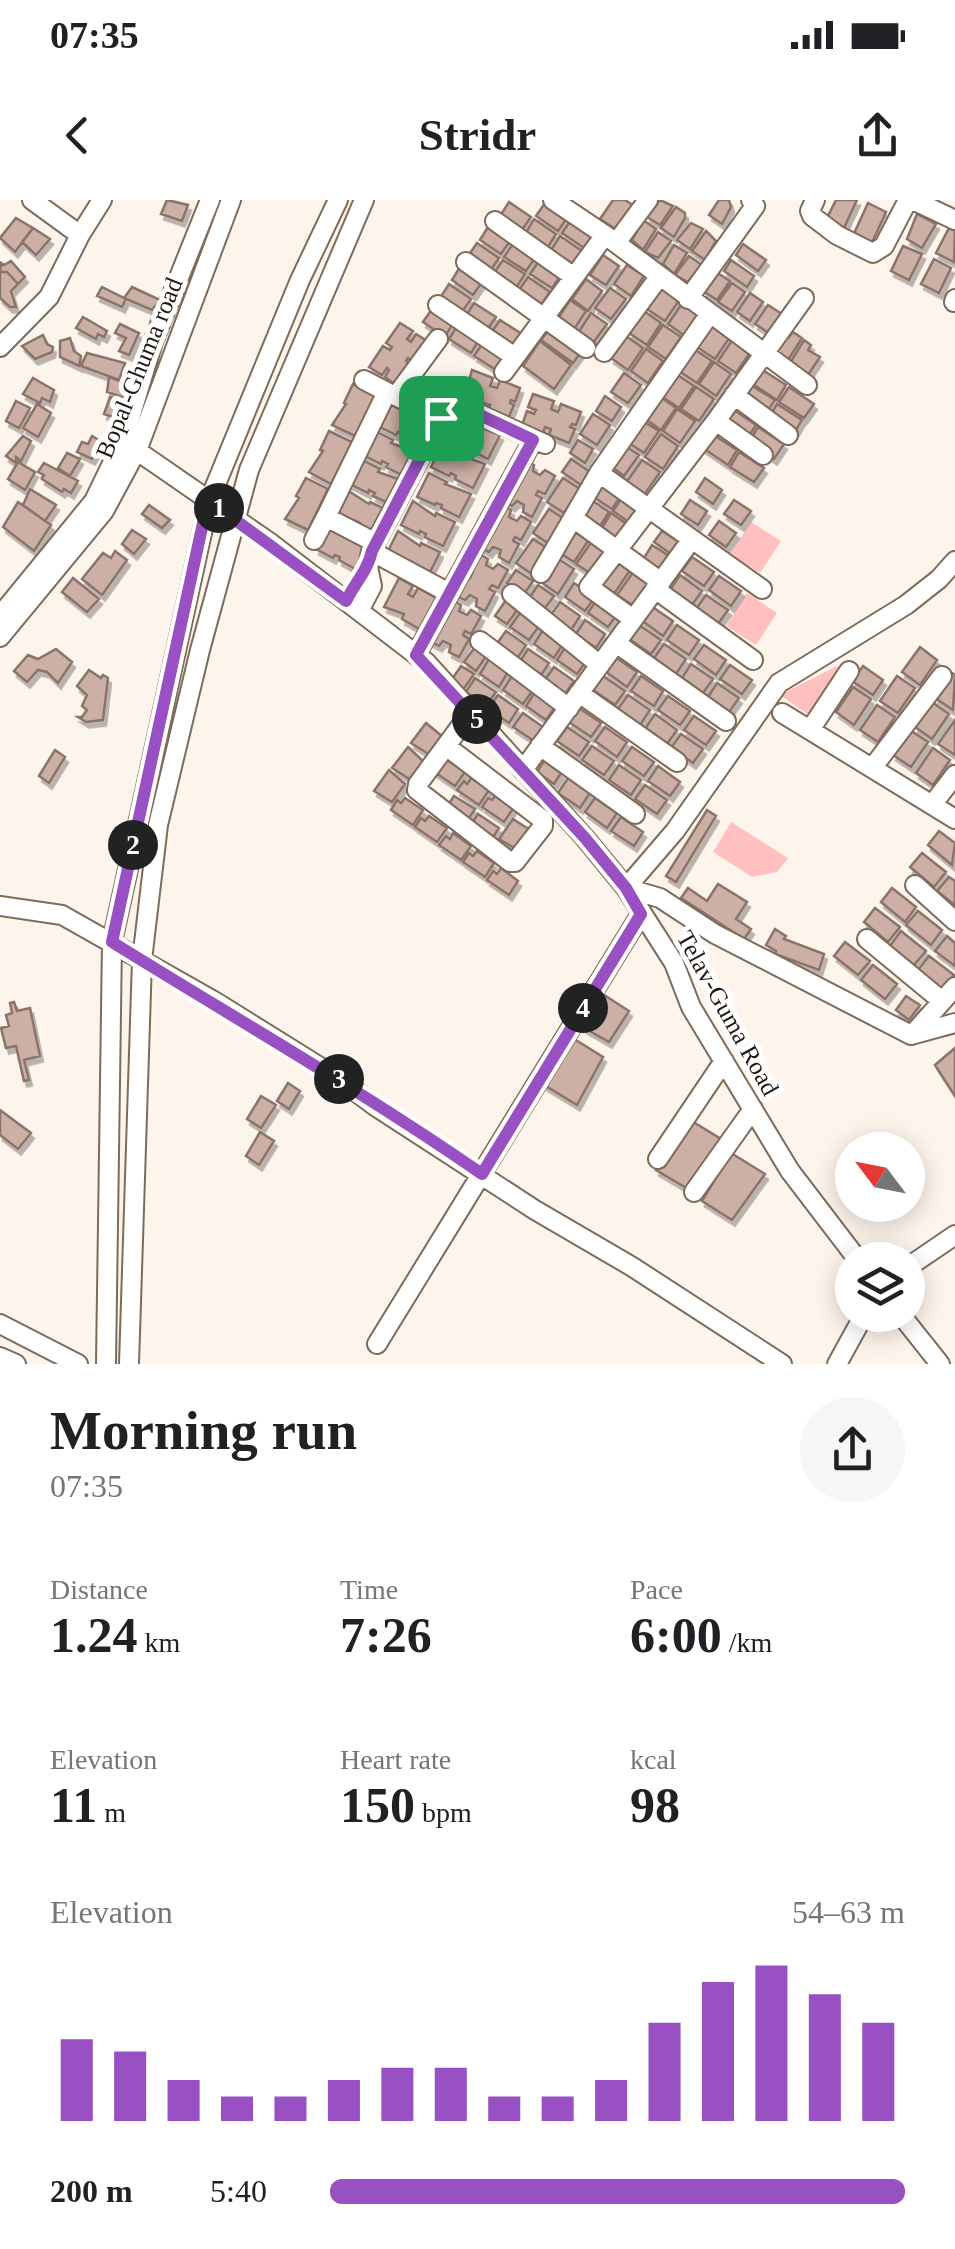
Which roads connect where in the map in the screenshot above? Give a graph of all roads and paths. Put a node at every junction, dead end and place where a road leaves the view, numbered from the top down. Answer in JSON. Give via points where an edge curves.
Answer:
{"nodes":[{"id":1,"x":32,"y":200,"type":"edge"},
{"id":2,"x":102,"y":200,"type":"edge"},
{"id":3,"x":210,"y":200,"type":"edge"},
{"id":4,"x":231,"y":200,"type":"edge"},
{"id":5,"x":338,"y":200,"type":"edge"},
{"id":6,"x":364,"y":200,"type":"edge"},
{"id":7,"x":648,"y":200,"type":"edge"},
{"id":8,"x":751,"y":200,"type":"edge"},
{"id":9,"x":815,"y":200,"type":"edge"},
{"id":10,"x":910,"y":200,"type":"edge"},
{"id":11,"x":558,"y":201,"type":"edge"},
{"id":12,"x":955,"y":220,"type":"edge"},
{"id":13,"x":495,"y":221,"type":"dead end"},
{"id":14,"x":80,"y":234,"type":"junction"},
{"id":15,"x":610,"y":239,"type":"junction"},
{"id":16,"x":466,"y":262,"type":"dead end"},
{"id":17,"x":660,"y":276,"type":"junction"},
{"id":18,"x":574,"y":277,"type":"junction"},
{"id":19,"x":804,"y":298,"type":"dead end"},
{"id":20,"x":688,"y":299,"type":"junction"},
{"id":21,"x":438,"y":305,"type":"dead end"},
{"id":22,"x":710,"y":315,"type":"junction"},
{"id":23,"x":544,"y":317,"type":"junction"},
{"id":24,"x":438,"y":340,"type":"dead end"},
{"id":25,"x":0,"y":347,"type":"edge"},
{"id":26,"x":766,"y":352,"type":"junction"},
{"id":27,"x":364,"y":380,"type":"dead end"},
{"id":28,"x":806,"y":385,"type":"dead end"},
{"id":29,"x":392,"y":394,"type":"junction"},
{"id":30,"x":734,"y":396,"type":"junction"},
{"id":31,"x":441,"y":418,"type":"junction"},
{"id":32,"x":716,"y":421,"type":"junction"},
{"id":33,"x":788,"y":435,"type":"dead end"},
{"id":34,"x":131,"y":444,"type":"junction"},
{"id":35,"x":762,"y":455,"type":"dead end"},
{"id":36,"x":599,"y":473,"type":"junction"},
{"id":37,"x":208,"y":500,"type":"junction"},
{"id":38,"x":648,"y":508,"type":"junction"},
{"id":39,"x":326,"y":517,"type":"junction"},
{"id":40,"x":234,"y":518,"type":"junction"},
{"id":41,"x":573,"y":518,"type":"junction"},
{"id":42,"x":692,"y":539,"type":"junction"},
{"id":43,"x":314,"y":540,"type":"dead end"},
{"id":44,"x":616,"y":549,"type":"junction"},
{"id":45,"x":372,"y":554,"type":"junction"},
{"id":46,"x":955,"y":561,"type":"edge"},
{"id":47,"x":540,"y":573,"type":"dead end"},
{"id":48,"x":658,"y":586,"type":"junction"},
{"id":49,"x":762,"y":589,"type":"dead end"},
{"id":50,"x":450,"y":593,"type":"junction"},
{"id":51,"x":512,"y":594,"type":"dead end"},
{"id":52,"x":352,"y":606,"type":"junction"},
{"id":53,"x":0,"y":616,"type":"edge"},
{"id":54,"x":634,"y":619,"type":"junction"},
{"id":55,"x":0,"y":637,"type":"edge"},
{"id":56,"x":480,"y":642,"type":"dead end"},
{"id":57,"x":616,"y":643,"type":"junction"},
{"id":58,"x":416,"y":655,"type":"junction"},
{"id":59,"x":752,"y":660,"type":"dead end"},
{"id":60,"x":600,"y":665,"type":"junction"},
{"id":61,"x":849,"y":671,"type":"dead end"},
{"id":62,"x":942,"y":676,"type":"dead end"},
{"id":63,"x":574,"y":700,"type":"junction"},
{"id":64,"x":471,"y":712,"type":"junction"},
{"id":65,"x":782,"y":713,"type":"dead end"},
{"id":66,"x":726,"y":721,"type":"dead end"},
{"id":67,"x":810,"y":730,"type":"junction"},
{"id":68,"x":446,"y":746,"type":"junction"},
{"id":69,"x":540,"y":746,"type":"junction"},
{"id":70,"x":677,"y":762,"type":"dead end"},
{"id":71,"x":873,"y":768,"type":"junction"},
{"id":72,"x":523,"y":770,"type":"junction"},
{"id":73,"x":955,"y":775,"type":"edge"},
{"id":74,"x":932,"y":804,"type":"junction"},
{"id":75,"x":635,"y":814,"type":"dead end"},
{"id":76,"x":955,"y":819,"type":"edge"},
{"id":77,"x":915,"y":885,"type":"dead end"},
{"id":78,"x":626,"y":888,"type":"junction"},
{"id":79,"x":0,"y":906,"type":"edge"},
{"id":80,"x":641,"y":914,"type":"junction"},
{"id":81,"x":955,"y":920,"type":"edge"},
{"id":82,"x":867,"y":939,"type":"dead end"},
{"id":83,"x":112,"y":942,"type":"junction"},
{"id":84,"x":142,"y":960,"type":"junction"},
{"id":85,"x":949,"y":994,"type":"edge"},
{"id":86,"x":955,"y":1023,"type":"edge"},
{"id":87,"x":912,"y":1035,"type":"junction"},
{"id":88,"x":724,"y":1061,"type":"junction"},
{"id":89,"x":753,"y":1109,"type":"junction"},
{"id":90,"x":658,"y":1159,"type":"dead end"},
{"id":91,"x":482,"y":1174,"type":"junction"},
{"id":92,"x":694,"y":1192,"type":"dead end"},
{"id":93,"x":955,"y":1235,"type":"edge"},
{"id":94,"x":844,"y":1242,"type":"edge"},
{"id":95,"x":925,"y":1256,"type":"edge"},
{"id":96,"x":0,"y":1324,"type":"edge"},
{"id":97,"x":855,"y":1332,"type":"edge"},
{"id":98,"x":915,"y":1332,"type":"edge"},
{"id":99,"x":376,"y":1344,"type":"dead end"},
{"id":100,"x":0,"y":1357,"type":"edge"},
{"id":101,"x":16,"y":1364,"type":"edge"},
{"id":102,"x":78,"y":1364,"type":"edge"},
{"id":103,"x":106,"y":1364,"type":"edge"},
{"id":104,"x":128,"y":1364,"type":"edge"},
{"id":105,"x":782,"y":1364,"type":"edge"},
{"id":106,"x":837,"y":1364,"type":"edge"},
{"id":107,"x":940,"y":1364,"type":"edge"}],
"edges":[{"from":1,"to":14,"type":"street"},
{"from":2,"to":14,"type":"street"},
{"from":3,"to":34,"type":"street","via":[[153,342]]},
{"from":4,"to":34,"type":"street","name":"Bopal-Ghuma road"},
{"from":5,"to":37,"type":"street"},
{"from":6,"to":40,"type":"street","via":[[248,470]]},
{"from":7,"to":15,"type":"street"},
{"from":8,"to":20,"type":"street","via":[[755,206]]},
{"from":9,"to":10,"type":"street","via":[[812,216],[873,253],[884,246]]},
{"from":10,"to":12,"type":"street"},
{"from":11,"to":15,"type":"street"},
{"from":13,"to":18,"type":"street"},
{"from":14,"to":25,"type":"street","via":[[49,297]]},
{"from":15,"to":17,"type":"street"},
{"from":15,"to":18,"type":"street"},
{"from":16,"to":23,"type":"street"},
{"from":17,"to":20,"type":"street"},
{"from":17,"to":23,"type":"street","via":[[595,350]]},
{"from":18,"to":23,"type":"street"},
{"from":19,"to":26,"type":"street"},
{"from":20,"to":22,"type":"street"},
{"from":21,"to":23,"type":"street","via":[[510,364]]},
{"from":22,"to":26,"type":"street"},
{"from":22,"to":36,"type":"street"},
{"from":24,"to":29,"type":"street"},
{"from":26,"to":28,"type":"street"},
{"from":26,"to":30,"type":"street"},
{"from":27,"to":29,"type":"street"},
{"from":29,"to":31,"type":"street"},
{"from":29,"to":39,"type":"street"},
{"from":30,"to":32,"type":"street"},
{"from":30,"to":33,"type":"street"},
{"from":31,"to":45,"type":"street"},
{"from":31,"to":50,"type":"street","via":[[450,401],[539,442]]},
{"from":32,"to":35,"type":"street"},
{"from":32,"to":38,"type":"street"},
{"from":34,"to":37,"type":"street","name":"Telav-Guma Road"},
{"from":34,"to":53,"type":"street","via":[[94,501]]},
{"from":34,"to":55,"type":"street","name":"Bopal-Ghuma road","via":[[104,511]]},
{"from":36,"to":38,"type":"street"},
{"from":36,"to":41,"type":"street"},
{"from":37,"to":40,"type":"street","name":"Telav-Guma Road"},
{"from":37,"to":83,"type":"street"},
{"from":38,"to":42,"type":"street"},
{"from":38,"to":44,"type":"street"},
{"from":39,"to":43,"type":"street"},
{"from":39,"to":45,"type":"street"},
{"from":40,"to":52,"type":"street","name":"Telav-Guma Road"},
{"from":40,"to":84,"type":"street","via":[[158,825]]},
{"from":41,"to":44,"type":"street"},
{"from":41,"to":47,"type":"street"},
{"from":42,"to":48,"type":"street"},
{"from":42,"to":49,"type":"street"},
{"from":44,"to":48,"type":"street"},
{"from":44,"to":54,"type":"street","via":[[589,586]]},
{"from":45,"to":50,"type":"street"},
{"from":45,"to":52,"type":"street","via":[[356,580]]},
{"from":46,"to":78,"type":"street","via":[[906,605],[779,683],[676,831]]},
{"from":48,"to":54,"type":"street"},
{"from":48,"to":59,"type":"street"},
{"from":50,"to":58,"type":"street"},
{"from":51,"to":60,"type":"street"},
{"from":52,"to":58,"type":"street","name":"Telav-Guma Road"},
{"from":54,"to":57,"type":"street"},
{"from":56,"to":63,"type":"street"},
{"from":57,"to":60,"type":"street"},
{"from":57,"to":66,"type":"street"},
{"from":58,"to":64,"type":"street","name":"Telav-Guma Road"},
{"from":60,"to":63,"type":"street"},
{"from":61,"to":67,"type":"street"},
{"from":62,"to":71,"type":"street"},
{"from":63,"to":69,"type":"street"},
{"from":63,"to":70,"type":"street"},
{"from":64,"to":68,"type":"street"},
{"from":64,"to":72,"type":"street","name":"Telav-Guma Road"},
{"from":65,"to":67,"type":"street"},
{"from":67,"to":71,"type":"street"},
{"from":68,"to":68,"type":"street","via":[[418,790],[515,862],[543,820]]},
{"from":69,"to":72,"type":"street"},
{"from":69,"to":75,"type":"street"},
{"from":71,"to":74,"type":"street"},
{"from":72,"to":78,"type":"street","name":"Telav-Guma Road"},
{"from":73,"to":74,"type":"street"},
{"from":74,"to":76,"type":"street"},
{"from":77,"to":81,"type":"street"},
{"from":78,"to":80,"type":"street","name":"Telav-Guma Road"},
{"from":78,"to":87,"type":"street","via":[[660,898],[715,934]]},
{"from":79,"to":83,"type":"street","via":[[62,915]]},
{"from":80,"to":88,"type":"street","name":"Telav-Guma Road"},
{"from":80,"to":91,"type":"street"},
{"from":82,"to":85,"type":"street"},
{"from":83,"to":84,"type":"street"},
{"from":83,"to":103,"type":"street"},
{"from":84,"to":91,"type":"street"},
{"from":84,"to":104,"type":"street"},
{"from":85,"to":87,"type":"street"},
{"from":86,"to":87,"type":"street"},
{"from":88,"to":89,"type":"street","name":"Telav-Guma Road"},
{"from":88,"to":90,"type":"street"},
{"from":89,"to":92,"type":"street"},
{"from":89,"to":94,"type":"street","name":"Telav-Guma Road"},
{"from":91,"to":99,"type":"street"},
{"from":91,"to":105,"type":"street"},
{"from":93,"to":95,"type":"street"},
{"from":96,"to":102,"type":"street"},
{"from":97,"to":106,"type":"street"},
{"from":98,"to":107,"type":"street"},
{"from":100,"to":101,"type":"street"}]}
